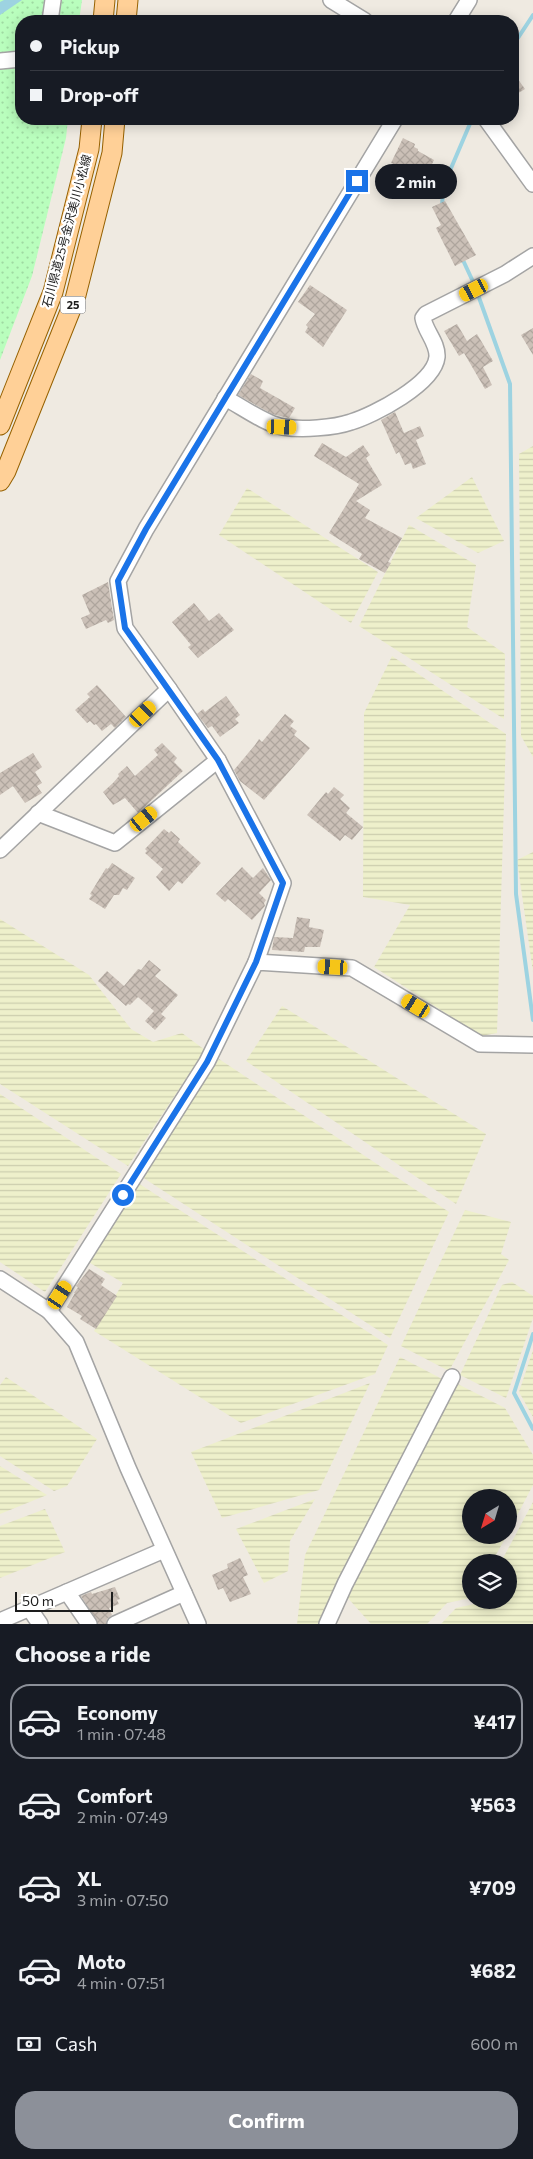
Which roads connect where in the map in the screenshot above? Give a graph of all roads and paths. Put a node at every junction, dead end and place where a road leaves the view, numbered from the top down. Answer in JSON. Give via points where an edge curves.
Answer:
{"nodes":[{"id":1,"x":53,"y":0,"type":"edge"},
{"id":2,"x":105,"y":0,"type":"edge"},
{"id":3,"x":128,"y":0,"type":"edge"},
{"id":4,"x":331,"y":0,"type":"edge"},
{"id":5,"x":469,"y":0,"type":"edge"},
{"id":6,"x":51,"y":15,"type":"edge"},
{"id":7,"x":104,"y":15,"type":"edge"},
{"id":8,"x":127,"y":15,"type":"edge"},
{"id":9,"x":355,"y":15,"type":"edge"},
{"id":10,"x":460,"y":15,"type":"edge"},
{"id":11,"x":15,"y":59,"type":"edge"},
{"id":12,"x":0,"y":60,"type":"edge"},
{"id":13,"x":91,"y":125,"type":"edge"},
{"id":14,"x":114,"y":125,"type":"edge"},
{"id":15,"x":391,"y":125,"type":"edge"},
{"id":16,"x":490,"y":125,"type":"edge"},
{"id":17,"x":533,"y":184,"type":"edge"},
{"id":18,"x":533,"y":256,"type":"edge"},
{"id":19,"x":225,"y":398,"type":"junction"},
{"id":20,"x":0,"y":425,"type":"edge"},
{"id":21,"x":0,"y":482,"type":"edge"},
{"id":22,"x":169,"y":688,"type":"junction"},
{"id":23,"x":218,"y":760,"type":"junction"},
{"id":24,"x":38,"y":813,"type":"junction"},
{"id":25,"x":0,"y":850,"type":"edge"},
{"id":26,"x":256,"y":962,"type":"junction"},
{"id":27,"x":533,"y":1045,"type":"edge"},
{"id":28,"x":0,"y":1278,"type":"edge"},
{"id":29,"x":49,"y":1311,"type":"junction"},
{"id":30,"x":452,"y":1377,"type":"dead end"},
{"id":31,"x":164,"y":1550,"type":"junction"},
{"id":32,"x":67,"y":1592,"type":"junction"},
{"id":33,"x":184,"y":1593,"type":"junction"},
{"id":34,"x":29,"y":1608,"type":"junction"},
{"id":35,"x":0,"y":1621,"type":"edge"},
{"id":36,"x":40,"y":1624,"type":"edge"},
{"id":37,"x":89,"y":1624,"type":"edge"},
{"id":38,"x":115,"y":1624,"type":"edge"},
{"id":39,"x":198,"y":1624,"type":"edge"},
{"id":40,"x":327,"y":1624,"type":"edge"}],
"edges":[{"from":1,"to":6,"type":"street"},
{"from":2,"to":7,"type":"main road"},
{"from":3,"to":8,"type":"main road"},
{"from":4,"to":9,"type":"street"},
{"from":5,"to":10,"type":"street"},
{"from":11,"to":12,"type":"street"},
{"from":13,"to":20,"type":"main road","name":"石川県道25号金沢美川小松線","number":"25","via":[[89,149],[53,292]]},
{"from":14,"to":21,"type":"main road","name":"石川県道25号金沢美川小松線","number":"25","via":[[112,153],[75,299]]},
{"from":15,"to":19,"type":"street"},
{"from":16,"to":17,"type":"street"},
{"from":18,"to":19,"type":"street","via":[[426,314],[424,324],[437,357],[431,371],[396,401],[350,423],[315,428],[282,427]]},
{"from":19,"to":22,"type":"street","via":[[118,581],[125,628]]},
{"from":22,"to":23,"type":"street"},
{"from":22,"to":24,"type":"street"},
{"from":23,"to":24,"type":"street","via":[[115,843]]},
{"from":23,"to":26,"type":"street","via":[[283,883]]},
{"from":24,"to":25,"type":"street"},
{"from":26,"to":27,"type":"street","via":[[352,968],[480,1044]]},
{"from":26,"to":29,"type":"street","via":[[207,1062]]},
{"from":28,"to":29,"type":"street"},
{"from":29,"to":31,"type":"street","via":[[76,1342]]},
{"from":30,"to":40,"type":"street"},
{"from":31,"to":32,"type":"street"},
{"from":31,"to":33,"type":"street"},
{"from":32,"to":34,"type":"street"},
{"from":32,"to":37,"type":"street"},
{"from":33,"to":38,"type":"street"},
{"from":33,"to":39,"type":"street"},
{"from":34,"to":35,"type":"street"},
{"from":34,"to":36,"type":"street"}]}
